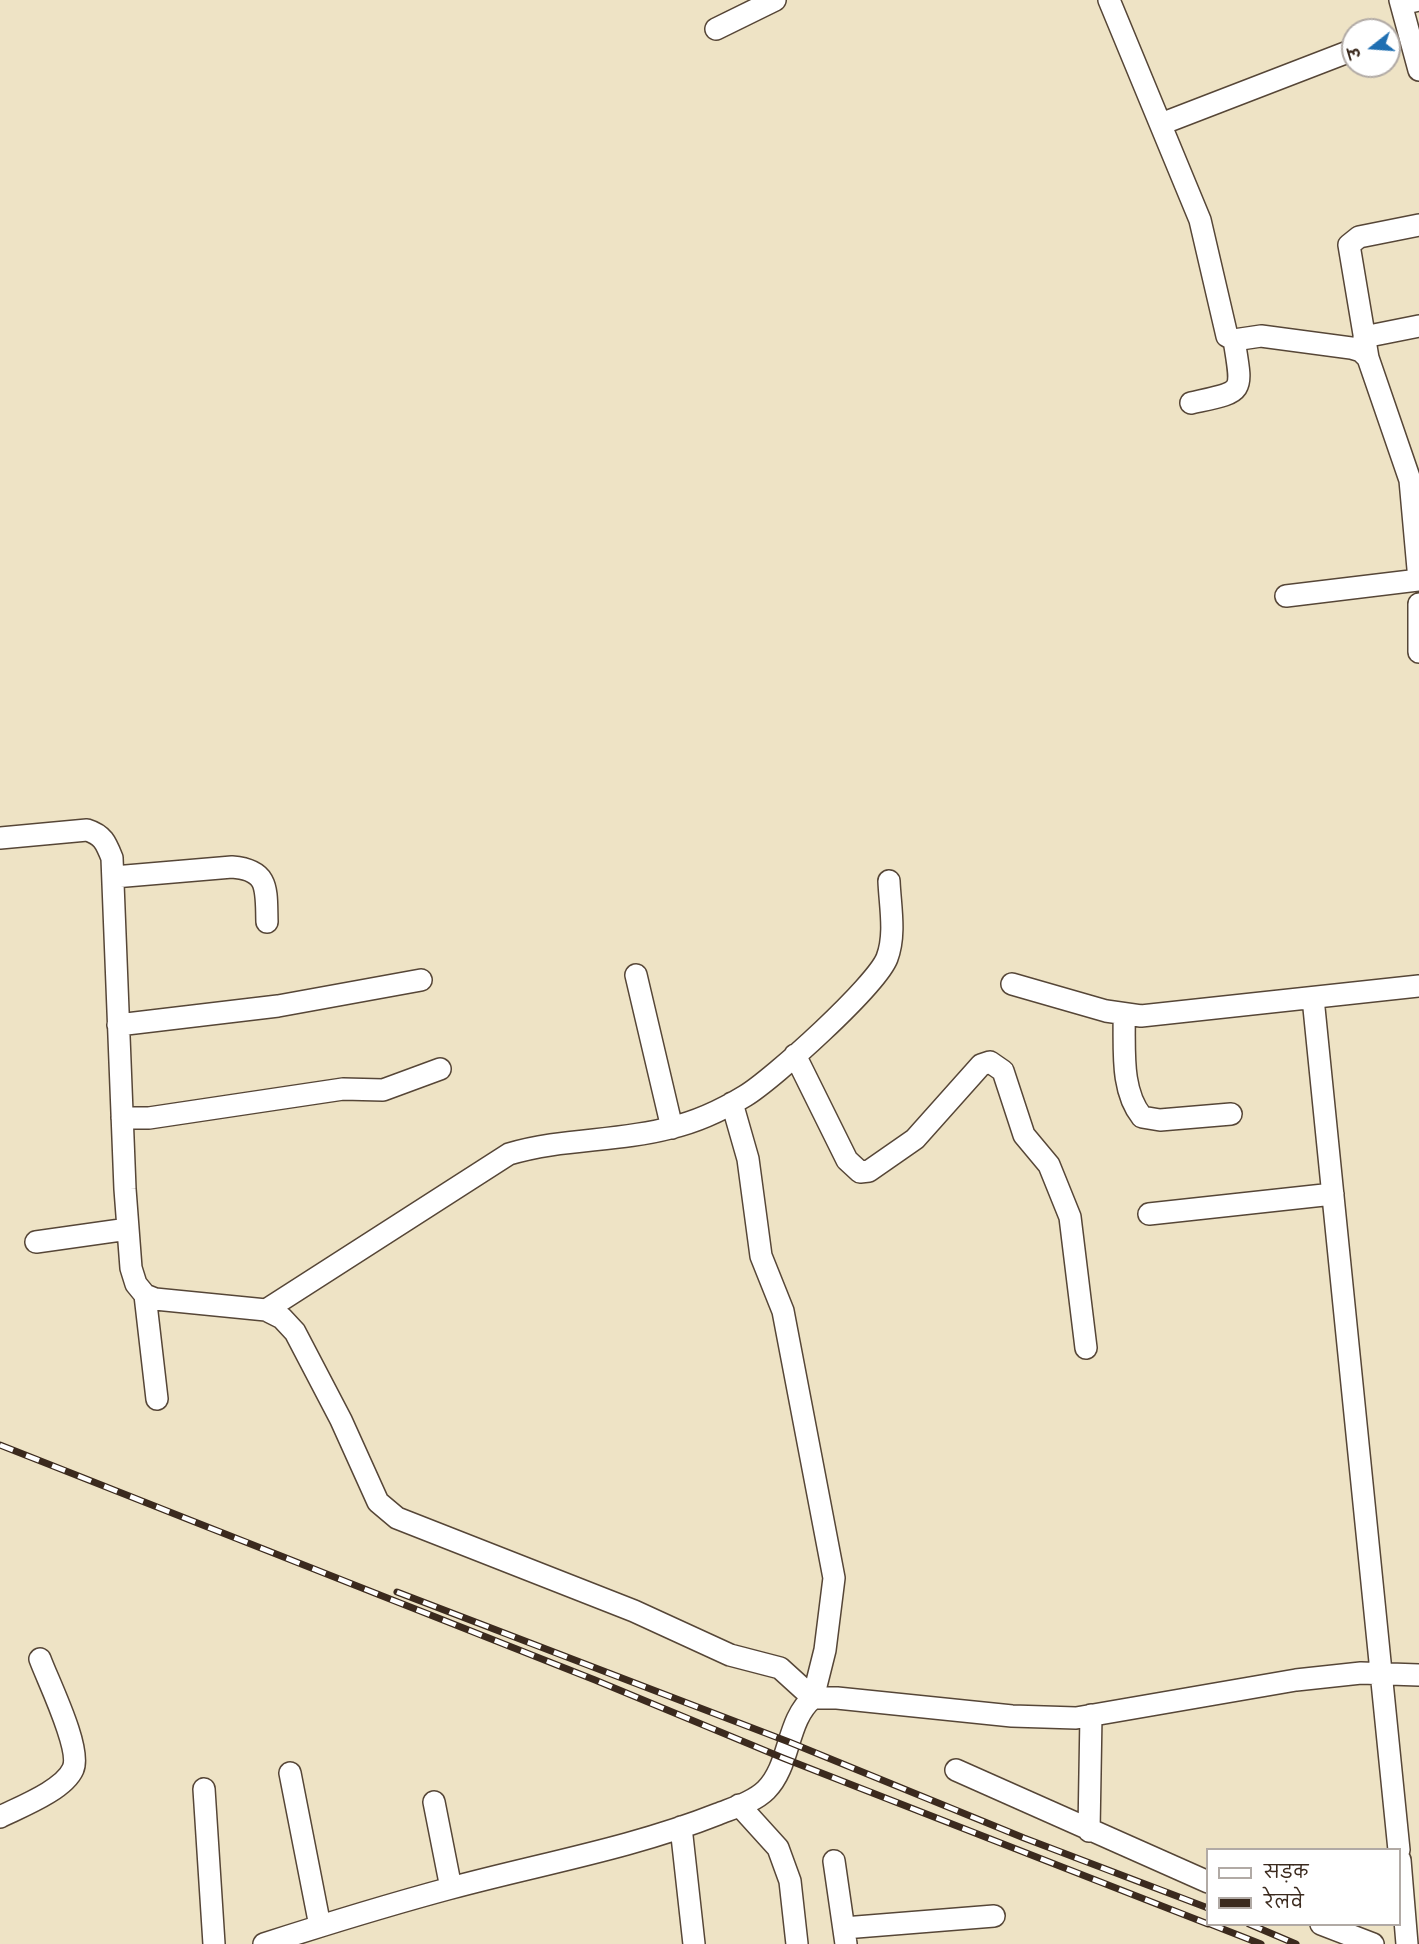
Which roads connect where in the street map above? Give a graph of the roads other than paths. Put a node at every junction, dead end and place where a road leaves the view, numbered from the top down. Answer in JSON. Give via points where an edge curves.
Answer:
{"nodes":[{"id":1,"x":775,"y":0,"type":"edge"},
{"id":2,"x":1109,"y":0,"type":"edge"},
{"id":3,"x":1406,"y":1,"type":"edge"},
{"id":4,"x":1401,"y":21,"type":"edge"},
{"id":5,"x":716,"y":29,"type":"dead end"},
{"id":6,"x":1401,"y":38,"type":"edge"},
{"id":7,"x":1341,"y":55,"type":"edge"},
{"id":8,"x":1419,"y":70,"type":"edge"},
{"id":9,"x":1161,"y":124,"type":"junction"},
{"id":10,"x":1419,"y":225,"type":"edge"},
{"id":11,"x":1419,"y":326,"type":"edge"},
{"id":12,"x":1364,"y":337,"type":"junction"},
{"id":13,"x":1234,"y":340,"type":"junction"},
{"id":14,"x":1368,"y":358,"type":"junction"},
{"id":15,"x":1191,"y":403,"type":"dead end"},
{"id":16,"x":1419,"y":580,"type":"edge"},
{"id":17,"x":1286,"y":596,"type":"dead end"},
{"id":18,"x":1419,"y":604,"type":"edge"},
{"id":19,"x":1419,"y":652,"type":"edge"},
{"id":20,"x":0,"y":838,"type":"edge"},
{"id":21,"x":114,"y":878,"type":"junction"},
{"id":22,"x":888,"y":881,"type":"dead end"},
{"id":23,"x":267,"y":921,"type":"dead end"},
{"id":24,"x":636,"y":975,"type":"dead end"},
{"id":25,"x":421,"y":980,"type":"dead end"},
{"id":26,"x":1012,"y":984,"type":"dead end"},
{"id":27,"x":1419,"y":986,"type":"edge"},
{"id":28,"x":1313,"y":998,"type":"junction"},
{"id":29,"x":1124,"y":1015,"type":"junction"},
{"id":30,"x":118,"y":1025,"type":"junction"},
{"id":31,"x":795,"y":1055,"type":"junction"},
{"id":32,"x":440,"y":1069,"type":"dead end"},
{"id":33,"x":732,"y":1103,"type":"junction"},
{"id":34,"x":1231,"y":1114,"type":"dead end"},
{"id":35,"x":122,"y":1118,"type":"junction"},
{"id":36,"x":672,"y":1128,"type":"junction"},
{"id":37,"x":1333,"y":1194,"type":"junction"},
{"id":38,"x":1149,"y":1214,"type":"dead end"},
{"id":39,"x":128,"y":1228,"type":"junction"},
{"id":40,"x":36,"y":1242,"type":"dead end"},
{"id":41,"x":145,"y":1295,"type":"junction"},
{"id":42,"x":266,"y":1311,"type":"junction"},
{"id":43,"x":1086,"y":1347,"type":"dead end"},
{"id":44,"x":157,"y":1399,"type":"dead end"},
{"id":45,"x":40,"y":1659,"type":"dead end"},
{"id":46,"x":1382,"y":1674,"type":"junction"},
{"id":47,"x":1419,"y":1675,"type":"edge"},
{"id":48,"x":813,"y":1698,"type":"junction"},
{"id":49,"x":1091,"y":1715,"type":"junction"},
{"id":50,"x":957,"y":1770,"type":"dead end"},
{"id":51,"x":290,"y":1773,"type":"dead end"},
{"id":52,"x":204,"y":1789,"type":"dead end"},
{"id":53,"x":434,"y":1802,"type":"dead end"},
{"id":54,"x":739,"y":1805,"type":"junction"},
{"id":55,"x":0,"y":1817,"type":"edge"},
{"id":56,"x":681,"y":1827,"type":"junction"},
{"id":57,"x":1089,"y":1831,"type":"junction"},
{"id":58,"x":1399,"y":1848,"type":"edge"},
{"id":59,"x":834,"y":1861,"type":"dead end"},
{"id":60,"x":1401,"y":1872,"type":"edge"},
{"id":61,"x":1206,"y":1881,"type":"edge"},
{"id":62,"x":451,"y":1888,"type":"junction"},
{"id":63,"x":994,"y":1916,"type":"dead end"},
{"id":64,"x":320,"y":1926,"type":"junction"},
{"id":65,"x":1326,"y":1926,"type":"edge"},
{"id":66,"x":845,"y":1936,"type":"edge"},
{"id":67,"x":214,"y":1944,"type":"edge"},
{"id":68,"x":264,"y":1944,"type":"edge"},
{"id":69,"x":694,"y":1944,"type":"edge"},
{"id":70,"x":797,"y":1944,"type":"edge"},
{"id":71,"x":1372,"y":1944,"type":"edge"},
{"id":72,"x":1407,"y":1944,"type":"edge"}],
"edges":[{"from":1,"to":5,"type":"street"},
{"from":2,"to":9,"type":"street"},
{"from":3,"to":4,"type":"street"},
{"from":6,"to":8,"type":"street"},
{"from":7,"to":9,"type":"street"},
{"from":9,"to":13,"type":"street","via":[[1206,240],[1222,326]]},
{"from":10,"to":12,"type":"street","via":[[1359,237],[1349,244]]},
{"from":11,"to":12,"type":"street"},
{"from":12,"to":14,"type":"street"},
{"from":13,"to":14,"type":"street","via":[[1282,338],[1351,348]]},
{"from":13,"to":15,"type":"street","via":[[1240,381],[1237,390]]},
{"from":14,"to":16,"type":"street","via":[[1410,480]]},
{"from":16,"to":17,"type":"street"},
{"from":18,"to":19,"type":"street"},
{"from":20,"to":21,"type":"street","via":[[70,829],[99,834],[112,858]]},
{"from":21,"to":23,"type":"street","via":[[249,868],[266,888]]},
{"from":21,"to":30,"type":"street"},
{"from":22,"to":31,"type":"street","via":[[892,932],[881,970]]},
{"from":24,"to":36,"type":"street"},
{"from":25,"to":30,"type":"street","via":[[278,1006]]},
{"from":26,"to":29,"type":"street"},
{"from":27,"to":28,"type":"street"},
{"from":28,"to":29,"type":"street"},
{"from":28,"to":37,"type":"street"},
{"from":29,"to":34,"type":"street","via":[[1126,1080],[1142,1117],[1160,1120]]},
{"from":30,"to":35,"type":"street"},
{"from":31,"to":33,"type":"street"},
{"from":31,"to":43,"type":"street","via":[[847,1160],[860,1173],[869,1171],[915,1139],[981,1065],[990,1062],[1003,1071],[1024,1135],[1049,1165],[1070,1217]]},
{"from":32,"to":35,"type":"street","via":[[383,1090],[343,1089],[149,1118]]},
{"from":33,"to":36,"type":"street"},
{"from":33,"to":48,"type":"street","via":[[747,1160],[761,1256],[783,1311],[834,1578],[825,1650]]},
{"from":35,"to":39,"type":"street"},
{"from":36,"to":42,"type":"street","via":[[537,1146],[509,1154]]},
{"from":37,"to":38,"type":"street"},
{"from":37,"to":46,"type":"street"},
{"from":39,"to":40,"type":"street"},
{"from":39,"to":41,"type":"street","via":[[131,1268]]},
{"from":41,"to":42,"type":"street"},
{"from":41,"to":44,"type":"street"},
{"from":42,"to":48,"type":"street","via":[[282,1318],[295,1332],[385,1510],[412,1525],[634,1611],[730,1655],[780,1668]]},
{"from":45,"to":55,"type":"street","via":[[74,1751],[74,1768],[61,1784]]},
{"from":46,"to":47,"type":"street"},
{"from":46,"to":49,"type":"street","via":[[1296,1680]]},
{"from":46,"to":58,"type":"street"},
{"from":48,"to":49,"type":"street","via":[[1046,1718]]},
{"from":48,"to":54,"type":"street","via":[[800,1715],[767,1790]]},
{"from":49,"to":57,"type":"street"},
{"from":50,"to":57,"type":"street"},
{"from":51,"to":64,"type":"street"},
{"from":52,"to":67,"type":"street"},
{"from":53,"to":62,"type":"street"},
{"from":54,"to":56,"type":"street"},
{"from":54,"to":70,"type":"street","via":[[778,1848],[790,1881]]},
{"from":56,"to":62,"type":"street"},
{"from":56,"to":69,"type":"street"},
{"from":57,"to":61,"type":"street"},
{"from":59,"to":66,"type":"street"},
{"from":60,"to":72,"type":"street"},
{"from":62,"to":64,"type":"street"},
{"from":63,"to":66,"type":"street"},
{"from":64,"to":68,"type":"street"},
{"from":65,"to":71,"type":"street"}]}
